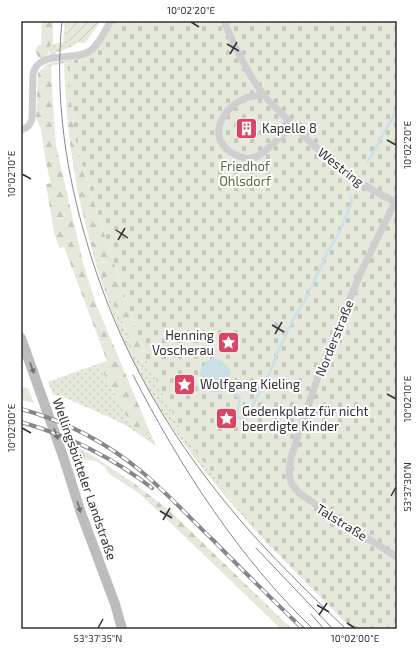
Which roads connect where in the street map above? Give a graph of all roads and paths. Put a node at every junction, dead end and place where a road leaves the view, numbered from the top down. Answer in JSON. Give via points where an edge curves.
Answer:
{"nodes":[{"id":1,"x":111,"y":21,"type":"edge"},
{"id":2,"x":224,"y":21,"type":"edge"},
{"id":3,"x":263,"y":94,"type":"junction"},
{"id":4,"x":292,"y":125,"type":"junction"},
{"id":5,"x":21,"y":130,"type":"edge"},
{"id":6,"x":396,"y":200,"type":"edge"},
{"id":7,"x":21,"y":338,"type":"edge"},
{"id":8,"x":291,"y":483,"type":"joint"},
{"id":9,"x":397,"y":557,"type":"edge"},
{"id":10,"x":122,"y":629,"type":"edge"}],
"edges":[{"from":1,"to":5,"type":"street","via":[[96,45],[87,53],[52,58],[35,68],[32,119],[30,125]]},
{"from":2,"to":3,"type":"street","name":"Westring","via":[[240,57]]},
{"from":3,"to":4,"type":"street","name":"Westring"},
{"from":3,"to":4,"type":"street","via":[[246,98],[230,108],[219,123],[218,131],[224,148],[234,155],[247,159],[257,157],[270,148]]},
{"from":4,"to":6,"type":"street","name":"Westring","via":[[369,189]]},
{"from":6,"to":8,"type":"street","name":"Norderstraße","via":[[361,272],[320,372],[291,458]]},
{"from":7,"to":10,"type":"main road","name":"Wellingsbütteler Landstraße","one_way":true},
{"from":8,"to":9,"type":"street","name":"Talstraße","via":[[310,502]]}]}
